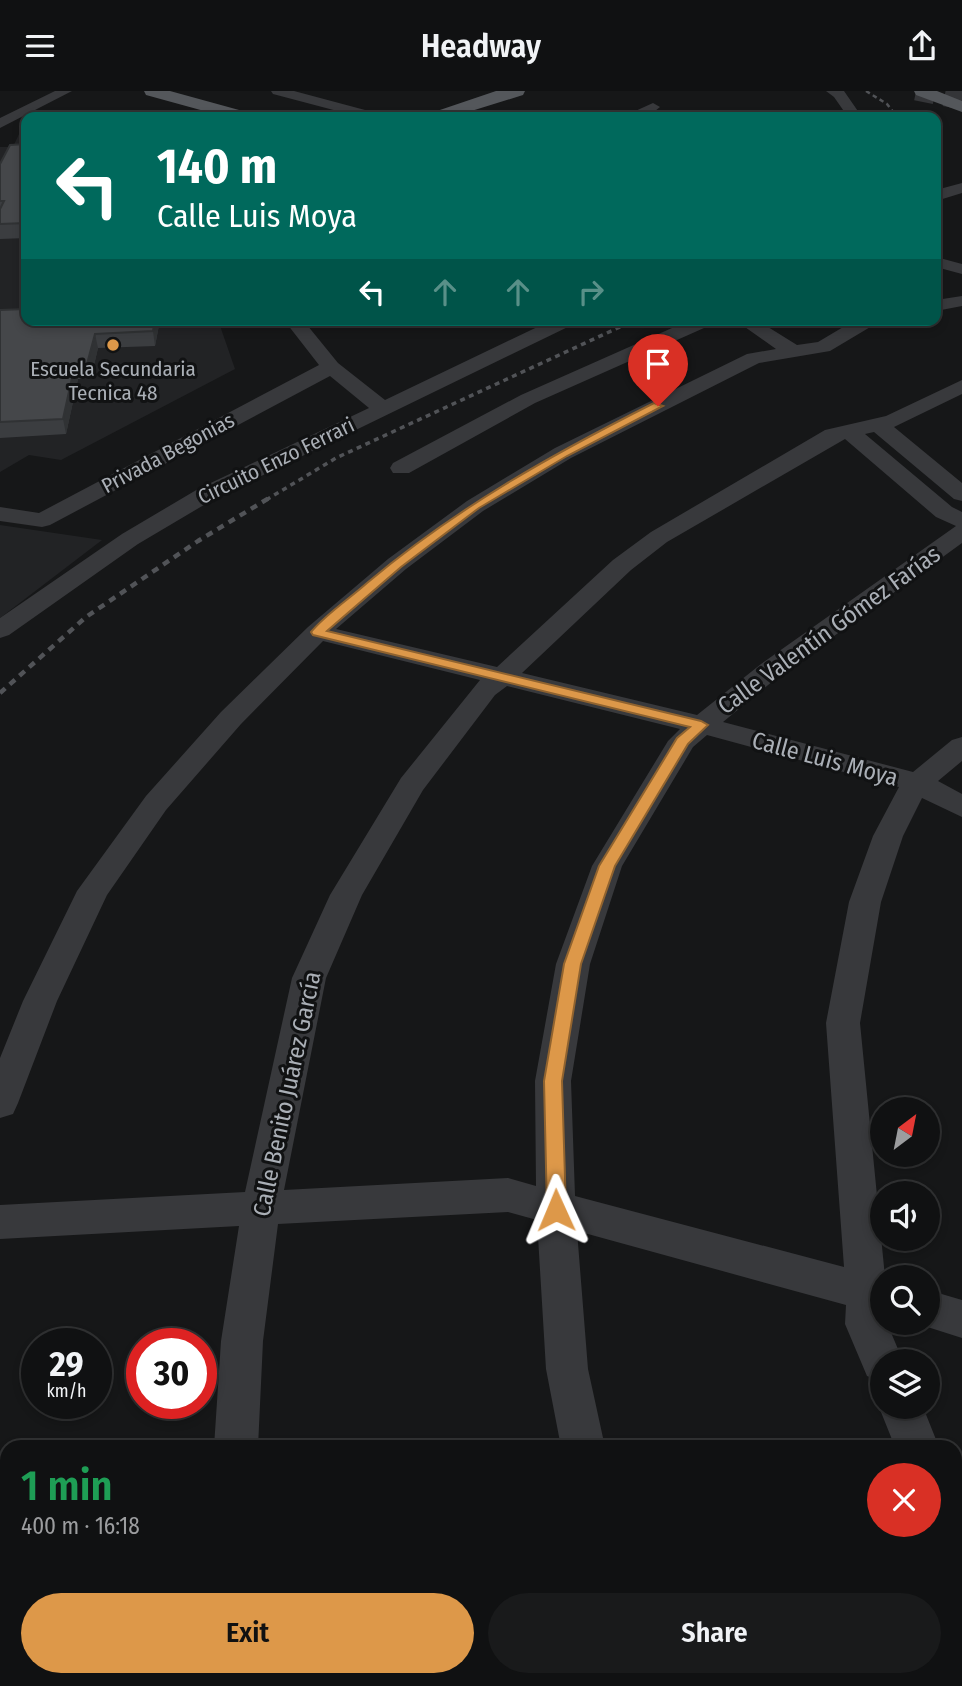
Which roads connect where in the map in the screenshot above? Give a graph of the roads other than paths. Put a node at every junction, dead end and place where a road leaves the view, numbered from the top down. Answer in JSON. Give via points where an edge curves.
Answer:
{"nodes":[{"id":1,"x":46,"y":91,"type":"edge"},
{"id":2,"x":53,"y":91,"type":"edge"},
{"id":3,"x":65,"y":91,"type":"edge"},
{"id":4,"x":152,"y":91,"type":"edge"},
{"id":5,"x":278,"y":91,"type":"edge"},
{"id":6,"x":490,"y":91,"type":"edge"},
{"id":7,"x":517,"y":91,"type":"edge"},
{"id":8,"x":833,"y":91,"type":"edge"},
{"id":9,"x":922,"y":91,"type":"edge"},
{"id":10,"x":962,"y":107,"type":"edge"},
{"id":11,"x":0,"y":111,"type":"edge"},
{"id":12,"x":24,"y":112,"type":"edge"},
{"id":13,"x":226,"y":112,"type":"edge"},
{"id":14,"x":356,"y":112,"type":"edge"},
{"id":15,"x":433,"y":112,"type":"edge"},
{"id":16,"x":451,"y":112,"type":"edge"},
{"id":17,"x":852,"y":112,"type":"edge"},
{"id":18,"x":21,"y":113,"type":"edge"},
{"id":19,"x":0,"y":117,"type":"edge"},
{"id":20,"x":0,"y":124,"type":"edge"},
{"id":21,"x":962,"y":188,"type":"edge"},
{"id":22,"x":941,"y":194,"type":"edge"},
{"id":23,"x":941,"y":263,"type":"edge"},
{"id":24,"x":962,"y":269,"type":"edge"},
{"id":25,"x":962,"y":301,"type":"edge"},
{"id":26,"x":941,"y":305,"type":"edge"},
{"id":27,"x":298,"y":326,"type":"edge"},
{"id":28,"x":555,"y":326,"type":"edge"},
{"id":29,"x":692,"y":326,"type":"edge"},
{"id":30,"x":753,"y":326,"type":"edge"},
{"id":31,"x":858,"y":326,"type":"edge"},
{"id":32,"x":794,"y":352,"type":"junction"},
{"id":33,"x":331,"y":367,"type":"junction"},
{"id":34,"x":962,"y":386,"type":"edge"},
{"id":35,"x":383,"y":409,"type":"junction"},
{"id":36,"x":862,"y":426,"type":"junction"},
{"id":37,"x":401,"y":468,"type":"dead end"},
{"id":38,"x":962,"y":495,"type":"edge"},
{"id":39,"x":0,"y":514,"type":"edge"},
{"id":40,"x":962,"y":521,"type":"edge"},
{"id":41,"x":962,"y":532,"type":"edge"},
{"id":42,"x":0,"y":630,"type":"edge"},
{"id":43,"x":317,"y":632,"type":"junction"},
{"id":44,"x":502,"y":677,"type":"junction"},
{"id":45,"x":701,"y":725,"type":"junction"},
{"id":46,"x":962,"y":746,"type":"edge"},
{"id":47,"x":918,"y":783,"type":"junction"},
{"id":48,"x":962,"y":807,"type":"edge"},
{"id":49,"x":0,"y":1103,"type":"edge"},
{"id":50,"x":261,"y":1209,"type":"junction"},
{"id":51,"x":556,"y":1210,"type":"junction"},
{"id":52,"x":0,"y":1222,"type":"edge"},
{"id":53,"x":871,"y":1265,"type":"edge"},
{"id":54,"x":870,"y":1293,"type":"edge"},
{"id":55,"x":870,"y":1309,"type":"edge"},
{"id":56,"x":940,"y":1313,"type":"edge"},
{"id":57,"x":962,"y":1319,"type":"edge"},
{"id":58,"x":870,"y":1334,"type":"edge"},
{"id":59,"x":906,"y":1419,"type":"edge"},
{"id":60,"x":236,"y":1440,"type":"edge"},
{"id":61,"x":582,"y":1440,"type":"edge"},
{"id":62,"x":914,"y":1440,"type":"edge"}],
"edges":[{"from":1,"to":11,"type":"street"},
{"from":2,"to":19,"type":"street"},
{"from":3,"to":12,"type":"street"},
{"from":4,"to":13,"type":"main road"},
{"from":5,"to":14,"type":"street"},
{"from":6,"to":15,"type":"main road"},
{"from":7,"to":16,"type":"main road"},
{"from":8,"to":17,"type":"street"},
{"from":9,"to":10,"type":"main road"},
{"from":18,"to":20,"type":"street"},
{"from":21,"to":22,"type":"street"},
{"from":23,"to":24,"type":"street"},
{"from":25,"to":26,"type":"street"},
{"from":27,"to":33,"type":"street"},
{"from":28,"to":35,"type":"street","name":"Circuito Enzo Ferrari"},
{"from":29,"to":37,"type":"street","via":[[528,399]]},
{"from":30,"to":32,"type":"street"},
{"from":31,"to":32,"type":"street","via":[[822,347]]},
{"from":32,"to":43,"type":"street","via":[[754,358],[563,453],[498,491],[397,564]]},
{"from":33,"to":35,"type":"street"},
{"from":33,"to":39,"type":"street","name":"Privada Begonias","via":[[42,520]]},
{"from":34,"to":36,"type":"street","name":"Calle Benito Juárez García","via":[[894,421]]},
{"from":35,"to":42,"type":"street","name":"Circuito Enzo Ferrari","via":[[206,494],[130,539]]},
{"from":36,"to":38,"type":"street"},
{"from":36,"to":40,"type":"street","via":[[944,512]]},
{"from":36,"to":44,"type":"street","name":"Calle Benito Juárez García","via":[[811,448],[659,537],[622,565]]},
{"from":41,"to":45,"type":"street","name":"Calle Valentín Gómez Farías"},
{"from":43,"to":44,"type":"street","name":"Calle Luis Moya"},
{"from":43,"to":49,"type":"street","via":[[231,718],[156,803],[93,891],[40,1001]]},
{"from":44,"to":45,"type":"street","name":"Calle Luis Moya"},
{"from":44,"to":50,"type":"street","name":"Calle Benito Juárez García","via":[[485,689],[411,785],[341,907],[309,978]]},
{"from":45,"to":47,"type":"street","name":"Calle Luis Moya"},
{"from":45,"to":51,"type":"street","name":"Calle Valentín Gómez Farías","via":[[682,741],[607,866],[573,964],[553,1081]]},
{"from":46,"to":47,"type":"street"},
{"from":47,"to":48,"type":"street","name":"Calle Luis Moya"},
{"from":47,"to":53,"type":"street","via":[[888,836],[865,902],[843,1023]]},
{"from":50,"to":51,"type":"street","via":[[508,1195]]},
{"from":50,"to":52,"type":"street"},
{"from":50,"to":60,"type":"street","name":"Calle Benito Juárez García","via":[[242,1341]]},
{"from":51,"to":54,"type":"street"},
{"from":51,"to":61,"type":"street","name":"Calle Valentín Gómez Farías","via":[[567,1369]]},
{"from":55,"to":58,"type":"street","via":[[866,1324]]},
{"from":56,"to":57,"type":"street"},
{"from":59,"to":62,"type":"street"}]}
